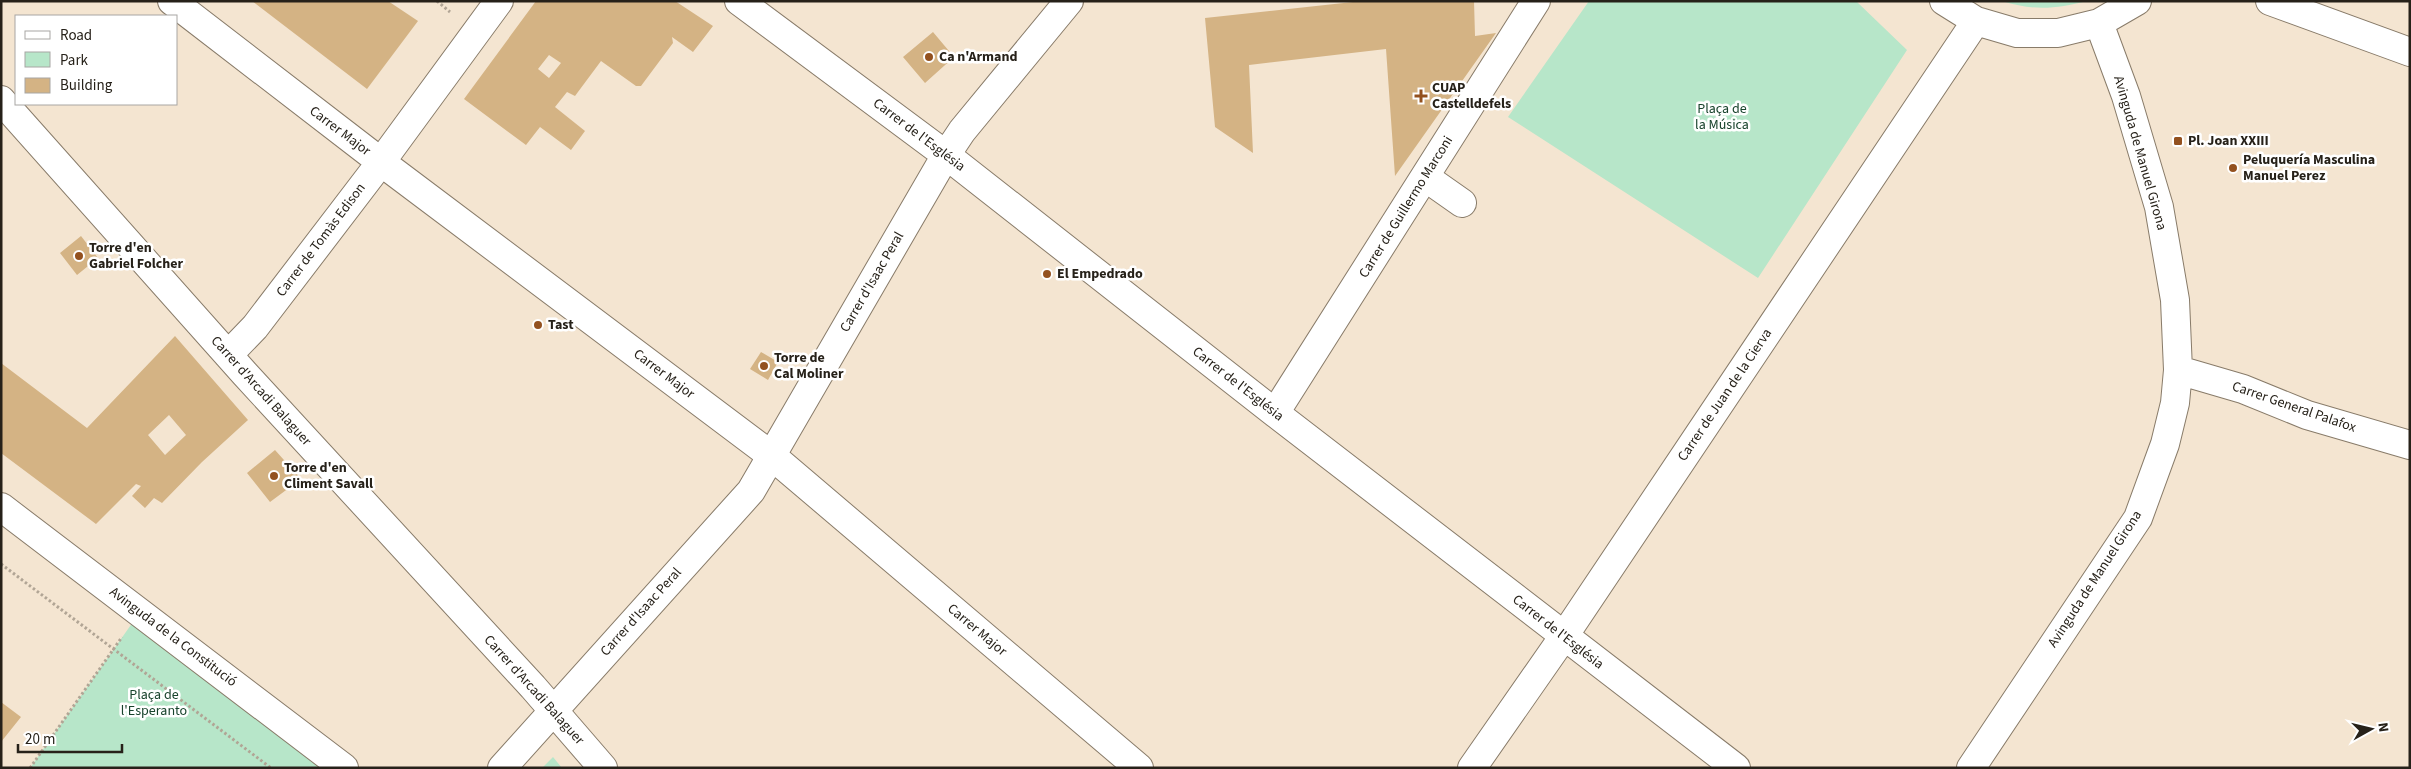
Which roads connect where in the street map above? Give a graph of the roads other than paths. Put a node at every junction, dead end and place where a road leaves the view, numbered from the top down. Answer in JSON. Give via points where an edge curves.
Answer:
{"nodes":[{"id":1,"x":172,"y":1,"type":"edge"},
{"id":2,"x":499,"y":1,"type":"edge"},
{"id":3,"x":739,"y":1,"type":"edge"},
{"id":4,"x":1069,"y":1,"type":"edge"},
{"id":5,"x":1536,"y":1,"type":"edge"},
{"id":6,"x":1944,"y":1,"type":"edge"},
{"id":7,"x":2138,"y":1,"type":"edge"},
{"id":8,"x":2270,"y":1,"type":"edge"},
{"id":9,"x":1976,"y":21,"type":"junction"},
{"id":10,"x":2099,"y":23,"type":"junction"},
{"id":11,"x":2410,"y":52,"type":"edge"},
{"id":12,"x":1,"y":100,"type":"edge"},
{"id":13,"x":946,"y":154,"type":"junction"},
{"id":14,"x":381,"y":162,"type":"junction"},
{"id":15,"x":1420,"y":184,"type":"junction"},
{"id":16,"x":1462,"y":203,"type":"dead end"},
{"id":17,"x":228,"y":355,"type":"junction"},
{"id":18,"x":2178,"y":370,"type":"junction"},
{"id":19,"x":1275,"y":413,"type":"junction"},
{"id":20,"x":2410,"y":445,"type":"edge"},
{"id":21,"x":772,"y":456,"type":"junction"},
{"id":22,"x":1,"y":507,"type":"edge"},
{"id":23,"x":1564,"y":636,"type":"junction"},
{"id":24,"x":553,"y":709,"type":"junction"},
{"id":25,"x":344,"y":768,"type":"edge"},
{"id":26,"x":502,"y":768,"type":"edge"},
{"id":27,"x":603,"y":768,"type":"edge"},
{"id":28,"x":1139,"y":768,"type":"edge"},
{"id":29,"x":1472,"y":768,"type":"edge"},
{"id":30,"x":1736,"y":768,"type":"edge"},
{"id":31,"x":1971,"y":768,"type":"edge"}],
"edges":[{"from":1,"to":14,"type":"street","name":"Carrer Major"},
{"from":2,"to":14,"type":"street","name":"Carrer de Tomàs Edison"},
{"from":3,"to":13,"type":"street","name":"Carrer de l'Església"},
{"from":4,"to":13,"type":"street","name":"Carrer d'Isaac Peral"},
{"from":5,"to":15,"type":"street","name":"Carrer de Guillermo Marconi"},
{"from":6,"to":9,"type":"street"},
{"from":7,"to":10,"type":"street"},
{"from":8,"to":11,"type":"street"},
{"from":9,"to":10,"type":"street","via":[[2016,33],[2058,33]]},
{"from":9,"to":23,"type":"street","name":"Carrer de Juan de la Cierva"},
{"from":10,"to":18,"type":"street","name":"Avinguda de Manuel Girona","via":[[2126,96],[2159,207],[2175,300]]},
{"from":12,"to":17,"type":"street","name":"Carrer d'Arcadi Balaguer"},
{"from":13,"to":19,"type":"street","name":"Carrer de l'Església"},
{"from":13,"to":21,"type":"street","name":"Carrer d'Isaac Peral"},
{"from":14,"to":17,"type":"street","name":"Carrer de Tomàs Edison","via":[[255,326]]},
{"from":14,"to":21,"type":"street","name":"Carrer Major"},
{"from":15,"to":16,"type":"street"},
{"from":15,"to":19,"type":"street","name":"Carrer de Guillermo Marconi"},
{"from":17,"to":24,"type":"street","name":"Carrer d'Arcadi Balaguer"},
{"from":18,"to":20,"type":"street","name":"Carrer General Palafox","via":[[2244,389],[2307,415]]},
{"from":18,"to":31,"type":"street","name":"Avinguda de Manuel Girona","via":[[2175,404],[2165,444],[2138,518]]},
{"from":19,"to":23,"type":"street","name":"Carrer de l'Església"},
{"from":21,"to":24,"type":"street","name":"Carrer d'Isaac Peral","via":[[751,491]]},
{"from":21,"to":28,"type":"street","name":"Carrer Major"},
{"from":22,"to":25,"type":"street","name":"Avinguda de la Constitució"},
{"from":23,"to":29,"type":"street","name":"Carrer de Juan de la Cierva"},
{"from":23,"to":30,"type":"street","name":"Carrer de l'Església"},
{"from":24,"to":26,"type":"street","name":"Carrer d'Isaac Peral"},
{"from":24,"to":27,"type":"street","name":"Carrer d'Arcadi Balaguer"}]}
